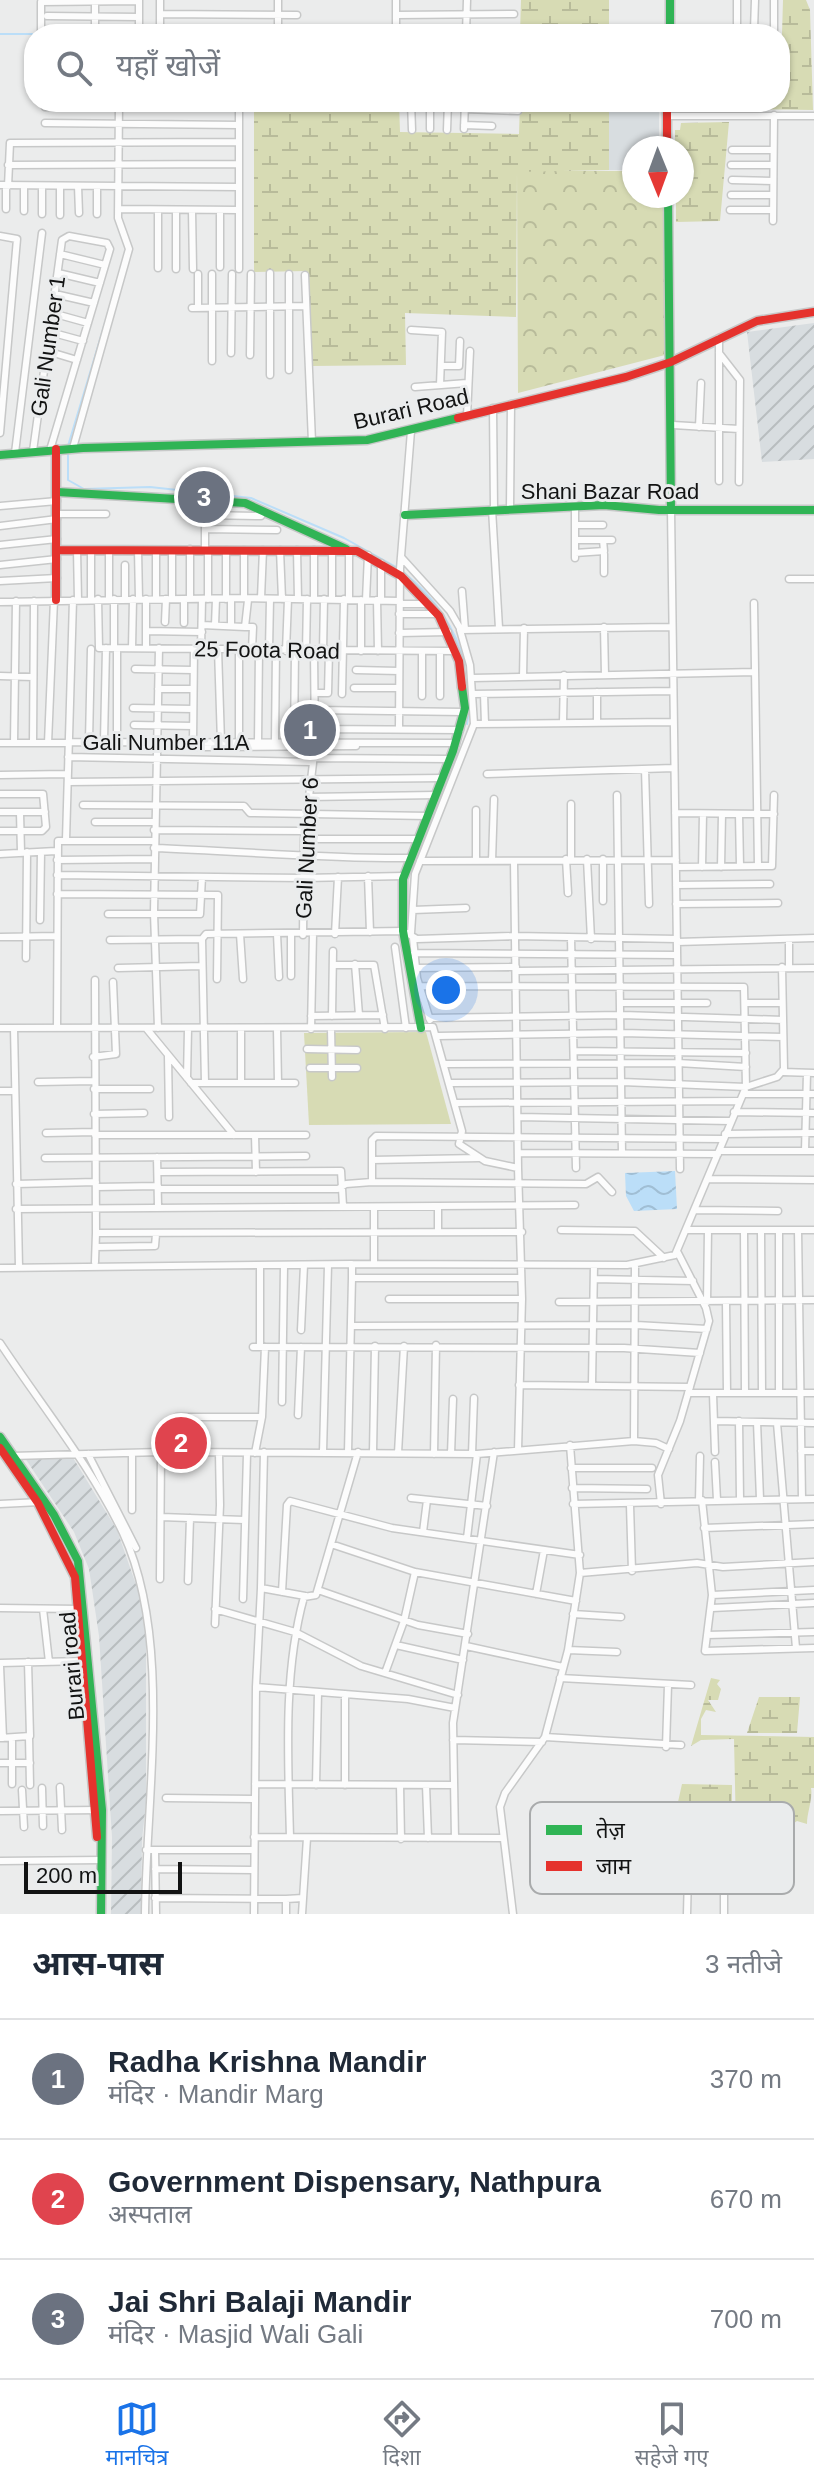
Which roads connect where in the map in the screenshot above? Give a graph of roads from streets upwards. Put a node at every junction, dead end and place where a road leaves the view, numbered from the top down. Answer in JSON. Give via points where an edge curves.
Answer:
{"nodes":[{"id":1,"x":139,"y":0,"type":"edge"},
{"id":2,"x":160,"y":0,"type":"edge"},
{"id":3,"x":278,"y":0,"type":"edge"},
{"id":4,"x":396,"y":0,"type":"edge"},
{"id":5,"x":467,"y":0,"type":"edge"},
{"id":6,"x":670,"y":0,"type":"edge"},
{"id":7,"x":737,"y":0,"type":"edge"},
{"id":8,"x":755,"y":0,"type":"edge"},
{"id":9,"x":774,"y":0,"type":"edge"},
{"id":10,"x":41,"y":1,"type":"edge"},
{"id":11,"x":95,"y":1,"type":"edge"},
{"id":12,"x":160,"y":14,"type":"junction"},
{"id":13,"x":514,"y":14,"type":"dead end"},
{"id":14,"x":277,"y":15,"type":"junction"},
{"id":15,"x":297,"y":15,"type":"dead end"},
{"id":16,"x":396,"y":15,"type":"junction"},
{"id":17,"x":467,"y":15,"type":"junction"},
{"id":18,"x":47,"y":16,"type":"dead end"},
{"id":19,"x":95,"y":17,"type":"junction"},
{"id":20,"x":139,"y":17,"type":"junction"},
{"id":21,"x":41,"y":24,"type":"edge"},
{"id":22,"x":95,"y":24,"type":"edge"},
{"id":23,"x":139,"y":24,"type":"edge"},
{"id":24,"x":160,"y":24,"type":"edge"},
{"id":25,"x":278,"y":24,"type":"edge"},
{"id":26,"x":396,"y":24,"type":"edge"},
{"id":27,"x":467,"y":24,"type":"edge"},
{"id":28,"x":670,"y":24,"type":"edge"},
{"id":29,"x":737,"y":24,"type":"edge"},
{"id":30,"x":754,"y":24,"type":"edge"},
{"id":31,"x":774,"y":24,"type":"edge"},
{"id":32,"x":119,"y":112,"type":"edge"},
{"id":33,"x":239,"y":112,"type":"edge"},
{"id":34,"x":411,"y":112,"type":"edge"},
{"id":35,"x":430,"y":112,"type":"edge"},
{"id":36,"x":448,"y":112,"type":"edge"},
{"id":37,"x":465,"y":112,"type":"edge"},
{"id":38,"x":667,"y":112,"type":"edge"},
{"id":39,"x":774,"y":115,"type":"junction"},
{"id":40,"x":667,"y":116,"type":"junction"},
{"id":41,"x":814,"y":116,"type":"edge"},
{"id":42,"x":45,"y":123,"type":"dead end"},
{"id":43,"x":119,"y":123,"type":"junction"},
{"id":44,"x":239,"y":125,"type":"junction"},
{"id":45,"x":492,"y":126,"type":"dead end"},
{"id":46,"x":430,"y":129,"type":"dead end"},
{"id":47,"x":412,"y":130,"type":"dead end"},
{"id":48,"x":447,"y":130,"type":"dead end"},
{"id":49,"x":667,"y":136,"type":"edge"},
{"id":50,"x":119,"y":142,"type":"junction"},
{"id":51,"x":239,"y":142,"type":"junction"},
{"id":52,"x":732,"y":150,"type":"dead end"},
{"id":53,"x":773,"y":150,"type":"junction"},
{"id":54,"x":239,"y":164,"type":"junction"},
{"id":55,"x":8,"y":165,"type":"junction"},
{"id":56,"x":119,"y":165,"type":"junction"},
{"id":57,"x":731,"y":165,"type":"dead end"},
{"id":58,"x":773,"y":165,"type":"junction"},
{"id":59,"x":732,"y":180,"type":"dead end"},
{"id":60,"x":773,"y":181,"type":"junction"},
{"id":61,"x":5,"y":186,"type":"edge"},
{"id":62,"x":24,"y":186,"type":"junction"},
{"id":63,"x":42,"y":186,"type":"junction"},
{"id":64,"x":60,"y":186,"type":"junction"},
{"id":65,"x":78,"y":186,"type":"junction"},
{"id":66,"x":97,"y":186,"type":"junction"},
{"id":67,"x":118,"y":186,"type":"junction"},
{"id":68,"x":239,"y":187,"type":"junction"},
{"id":69,"x":731,"y":195,"type":"dead end"},
{"id":70,"x":773,"y":195,"type":"junction"},
{"id":71,"x":668,"y":208,"type":"edge"},
{"id":72,"x":6,"y":209,"type":"dead end"},
{"id":73,"x":118,"y":209,"type":"junction"},
{"id":74,"x":158,"y":210,"type":"junction"},
{"id":75,"x":176,"y":210,"type":"junction"},
{"id":76,"x":192,"y":210,"type":"junction"},
{"id":77,"x":220,"y":210,"type":"junction"},
{"id":78,"x":239,"y":210,"type":"junction"},
{"id":79,"x":730,"y":210,"type":"dead end"},
{"id":80,"x":773,"y":210,"type":"junction"},
{"id":81,"x":24,"y":211,"type":"dead end"},
{"id":82,"x":79,"y":213,"type":"dead end"},
{"id":83,"x":42,"y":214,"type":"dead end"},
{"id":84,"x":97,"y":214,"type":"dead end"},
{"id":85,"x":60,"y":215,"type":"dead end"},
{"id":86,"x":773,"y":221,"type":"dead end"},
{"id":87,"x":42,"y":233,"type":"dead end"},
{"id":88,"x":0,"y":236,"type":"edge"},
{"id":89,"x":60,"y":254,"type":"junction"},
{"id":90,"x":105,"y":265,"type":"junction"},
{"id":91,"x":220,"y":267,"type":"dead end"},
{"id":92,"x":158,"y":268,"type":"dead end"},
{"id":93,"x":176,"y":269,"type":"dead end"},
{"id":94,"x":239,"y":269,"type":"dead end"},
{"id":95,"x":58,"y":273,"type":"junction"},
{"id":96,"x":270,"y":273,"type":"dead end"},
{"id":97,"x":212,"y":274,"type":"dead end"},
{"id":98,"x":232,"y":274,"type":"dead end"},
{"id":99,"x":251,"y":274,"type":"dead end"},
{"id":100,"x":289,"y":274,"type":"dead end"},
{"id":101,"x":305,"y":275,"type":"dead end"},
{"id":102,"x":100,"y":283,"type":"junction"},
{"id":103,"x":55,"y":294,"type":"junction"},
{"id":104,"x":94,"y":303,"type":"junction"},
{"id":105,"x":270,"y":306,"type":"junction"},
{"id":106,"x":288,"y":306,"type":"junction"},
{"id":107,"x":306,"y":306,"type":"junction"},
{"id":108,"x":232,"y":307,"type":"junction"},
{"id":109,"x":250,"y":307,"type":"junction"},
{"id":110,"x":212,"y":308,"type":"junction"},
{"id":111,"x":814,"y":312,"type":"edge"},
{"id":112,"x":52,"y":313,"type":"junction"},
{"id":113,"x":88,"y":323,"type":"junction"},
{"id":114,"x":411,"y":330,"type":"dead end"},
{"id":115,"x":50,"y":332,"type":"junction"},
{"id":116,"x":719,"y":338,"type":"junction"},
{"id":117,"x":83,"y":341,"type":"junction"},
{"id":118,"x":460,"y":341,"type":"dead end"},
{"id":119,"x":47,"y":351,"type":"junction"},
{"id":120,"x":470,"y":351,"type":"dead end"},
{"id":121,"x":231,"y":353,"type":"dead end"},
{"id":122,"x":719,"y":353,"type":"junction"},
{"id":123,"x":250,"y":355,"type":"dead end"},
{"id":124,"x":77,"y":360,"type":"junction"},
{"id":125,"x":212,"y":361,"type":"dead end"},
{"id":126,"x":671,"y":362,"type":"junction"},
{"id":127,"x":441,"y":366,"type":"junction"},
{"id":128,"x":289,"y":370,"type":"dead end"},
{"id":129,"x":270,"y":375,"type":"dead end"},
{"id":130,"x":467,"y":383,"type":"junction"},
{"id":131,"x":701,"y":383,"type":"dead end"},
{"id":132,"x":440,"y":385,"type":"junction"},
{"id":133,"x":415,"y":387,"type":"dead end"},
{"id":134,"x":511,"y":404,"type":"junction"},
{"id":135,"x":493,"y":408,"type":"junction"},
{"id":136,"x":467,"y":416,"type":"junction"},
{"id":137,"x":673,"y":425,"type":"junction"},
{"id":138,"x":699,"y":427,"type":"junction"},
{"id":139,"x":719,"y":428,"type":"junction"},
{"id":140,"x":739,"y":429,"type":"junction"},
{"id":141,"x":411,"y":431,"type":"junction"},
{"id":142,"x":0,"y":433,"type":"edge"},
{"id":143,"x":312,"y":442,"type":"junction"},
{"id":144,"x":62,"y":449,"type":"junction"},
{"id":145,"x":33,"y":451,"type":"junction"},
{"id":146,"x":15,"y":453,"type":"junction"},
{"id":147,"x":0,"y":455,"type":"edge"},
{"id":148,"x":719,"y":481,"type":"dead end"},
{"id":149,"x":739,"y":482,"type":"dead end"},
{"id":150,"x":57,"y":497,"type":"junction"},
{"id":151,"x":205,"y":500,"type":"junction"},
{"id":152,"x":0,"y":506,"type":"edge"},
{"id":153,"x":575,"y":506,"type":"junction"},
{"id":154,"x":510,"y":508,"type":"junction"},
{"id":155,"x":493,"y":509,"type":"junction"},
{"id":156,"x":671,"y":510,"type":"junction"},
{"id":157,"x":814,"y":510,"type":"edge"},
{"id":158,"x":106,"y":514,"type":"dead end"},
{"id":159,"x":205,"y":515,"type":"junction"},
{"id":160,"x":405,"y":515,"type":"junction"},
{"id":161,"x":261,"y":516,"type":"dead end"},
{"id":162,"x":57,"y":517,"type":"junction"},
{"id":163,"x":575,"y":525,"type":"junction"},
{"id":164,"x":603,"y":525,"type":"dead end"},
{"id":165,"x":0,"y":526,"type":"edge"},
{"id":166,"x":205,"y":529,"type":"junction"},
{"id":167,"x":277,"y":530,"type":"dead end"},
{"id":168,"x":57,"y":539,"type":"junction"},
{"id":169,"x":575,"y":540,"type":"junction"},
{"id":170,"x":603,"y":540,"type":"junction"},
{"id":171,"x":612,"y":540,"type":"dead end"},
{"id":172,"x":0,"y":545,"type":"edge"},
{"id":173,"x":190,"y":549,"type":"junction"},
{"id":174,"x":77,"y":550,"type":"junction"},
{"id":175,"x":91,"y":550,"type":"junction"},
{"id":176,"x":138,"y":550,"type":"junction"},
{"id":177,"x":156,"y":550,"type":"junction"},
{"id":178,"x":172,"y":550,"type":"junction"},
{"id":179,"x":207,"y":550,"type":"junction"},
{"id":180,"x":226,"y":550,"type":"junction"},
{"id":181,"x":244,"y":550,"type":"junction"},
{"id":182,"x":263,"y":550,"type":"junction"},
{"id":183,"x":280,"y":550,"type":"junction"},
{"id":184,"x":297,"y":550,"type":"junction"},
{"id":185,"x":314,"y":550,"type":"junction"},
{"id":186,"x":332,"y":550,"type":"junction"},
{"id":187,"x":349,"y":550,"type":"junction"},
{"id":188,"x":109,"y":553,"type":"dead end"},
{"id":189,"x":368,"y":554,"type":"junction"},
{"id":190,"x":604,"y":554,"type":"dead end"},
{"id":191,"x":56,"y":555,"type":"junction"},
{"id":192,"x":381,"y":562,"type":"junction"},
{"id":193,"x":0,"y":565,"type":"edge"},
{"id":194,"x":125,"y":565,"type":"dead end"},
{"id":195,"x":401,"y":566,"type":"junction"},
{"id":196,"x":604,"y":573,"type":"dead end"},
{"id":197,"x":57,"y":578,"type":"junction"},
{"id":198,"x":789,"y":579,"type":"dead end"},
{"id":199,"x":814,"y":579,"type":"edge"},
{"id":200,"x":0,"y":581,"type":"edge"},
{"id":201,"x":462,"y":591,"type":"dead end"},
{"id":202,"x":261,"y":598,"type":"dead end"},
{"id":203,"x":95,"y":599,"type":"junction"},
{"id":204,"x":112,"y":599,"type":"junction"},
{"id":205,"x":136,"y":599,"type":"junction"},
{"id":206,"x":156,"y":599,"type":"junction"},
{"id":207,"x":169,"y":599,"type":"junction"},
{"id":208,"x":187,"y":599,"type":"junction"},
{"id":209,"x":209,"y":599,"type":"junction"},
{"id":210,"x":229,"y":599,"type":"junction"},
{"id":211,"x":246,"y":599,"type":"junction"},
{"id":212,"x":270,"y":599,"type":"junction"},
{"id":213,"x":285,"y":599,"type":"junction"},
{"id":214,"x":298,"y":599,"type":"junction"},
{"id":215,"x":310,"y":599,"type":"junction"},
{"id":216,"x":328,"y":599,"type":"junction"},
{"id":217,"x":346,"y":599,"type":"junction"},
{"id":218,"x":55,"y":600,"type":"junction"},
{"id":219,"x":75,"y":600,"type":"junction"},
{"id":220,"x":364,"y":600,"type":"junction"},
{"id":221,"x":379,"y":600,"type":"junction"},
{"id":222,"x":16,"y":601,"type":"junction"},
{"id":223,"x":34,"y":601,"type":"junction"},
{"id":224,"x":0,"y":602,"type":"edge"},
{"id":225,"x":400,"y":602,"type":"junction"},
{"id":226,"x":754,"y":603,"type":"dead end"},
{"id":227,"x":428,"y":604,"type":"junction"},
{"id":228,"x":399,"y":614,"type":"junction"},
{"id":229,"x":437,"y":614,"type":"junction"},
{"id":230,"x":165,"y":622,"type":"dead end"},
{"id":231,"x":184,"y":623,"type":"dead end"},
{"id":232,"x":215,"y":625,"type":"junction"},
{"id":233,"x":231,"y":626,"type":"junction"},
{"id":234,"x":245,"y":627,"type":"junction"},
{"id":235,"x":604,"y":627,"type":"junction"},
{"id":236,"x":670,"y":627,"type":"junction"},
{"id":237,"x":499,"y":628,"type":"junction"},
{"id":238,"x":524,"y":628,"type":"junction"},
{"id":239,"x":202,"y":629,"type":"junction"},
{"id":240,"x":462,"y":630,"type":"junction"},
{"id":241,"x":146,"y":631,"type":"junction"},
{"id":242,"x":448,"y":632,"type":"junction"},
{"id":243,"x":399,"y":633,"type":"junction"},
{"id":244,"x":105,"y":648,"type":"junction"},
{"id":245,"x":133,"y":648,"type":"junction"},
{"id":246,"x":146,"y":648,"type":"junction"},
{"id":247,"x":159,"y":648,"type":"junction"},
{"id":248,"x":198,"y":649,"type":"junction"},
{"id":249,"x":218,"y":649,"type":"junction"},
{"id":250,"x":239,"y":650,"type":"junction"},
{"id":251,"x":256,"y":650,"type":"junction"},
{"id":252,"x":273,"y":650,"type":"junction"},
{"id":253,"x":286,"y":651,"type":"junction"},
{"id":254,"x":295,"y":651,"type":"junction"},
{"id":255,"x":341,"y":651,"type":"junction"},
{"id":256,"x":361,"y":651,"type":"junction"},
{"id":257,"x":378,"y":651,"type":"junction"},
{"id":258,"x":399,"y":651,"type":"junction"},
{"id":259,"x":422,"y":651,"type":"junction"},
{"id":260,"x":440,"y":651,"type":"junction"},
{"id":261,"x":456,"y":651,"type":"junction"},
{"id":262,"x":310,"y":652,"type":"junction"},
{"id":263,"x":326,"y":652,"type":"junction"},
{"id":264,"x":135,"y":669,"type":"dead end"},
{"id":265,"x":158,"y":669,"type":"junction"},
{"id":266,"x":193,"y":670,"type":"junction"},
{"id":267,"x":356,"y":670,"type":"dead end"},
{"id":268,"x":399,"y":671,"type":"junction"},
{"id":269,"x":755,"y":672,"type":"junction"},
{"id":270,"x":671,"y":674,"type":"junction"},
{"id":271,"x":564,"y":675,"type":"junction"},
{"id":272,"x":605,"y":675,"type":"junction"},
{"id":273,"x":0,"y":676,"type":"edge"},
{"id":274,"x":15,"y":677,"type":"junction"},
{"id":275,"x":33,"y":677,"type":"junction"},
{"id":276,"x":523,"y":677,"type":"junction"},
{"id":277,"x":472,"y":678,"type":"junction"},
{"id":278,"x":354,"y":688,"type":"dead end"},
{"id":279,"x":399,"y":688,"type":"junction"},
{"id":280,"x":158,"y":689,"type":"junction"},
{"id":281,"x":193,"y":689,"type":"junction"},
{"id":282,"x":671,"y":691,"type":"junction"},
{"id":283,"x":564,"y":692,"type":"junction"},
{"id":284,"x":597,"y":692,"type":"junction"},
{"id":285,"x":316,"y":693,"type":"junction"},
{"id":286,"x":449,"y":693,"type":"dead end"},
{"id":287,"x":342,"y":694,"type":"dead end"},
{"id":288,"x":473,"y":694,"type":"junction"},
{"id":289,"x":484,"y":694,"type":"junction"},
{"id":290,"x":422,"y":696,"type":"dead end"},
{"id":291,"x":133,"y":708,"type":"dead end"},
{"id":292,"x":157,"y":708,"type":"junction"},
{"id":293,"x":193,"y":709,"type":"junction"},
{"id":294,"x":294,"y":709,"type":"junction"},
{"id":295,"x":315,"y":709,"type":"junction"},
{"id":296,"x":399,"y":711,"type":"junction"},
{"id":297,"x":464,"y":712,"type":"junction"},
{"id":298,"x":563,"y":722,"type":"junction"},
{"id":299,"x":597,"y":722,"type":"junction"},
{"id":300,"x":672,"y":722,"type":"junction"},
{"id":301,"x":474,"y":724,"type":"junction"},
{"id":302,"x":485,"y":724,"type":"junction"},
{"id":303,"x":134,"y":725,"type":"dead end"},
{"id":304,"x":157,"y":725,"type":"junction"},
{"id":305,"x":193,"y":726,"type":"junction"},
{"id":306,"x":397,"y":728,"type":"junction"},
{"id":307,"x":315,"y":729,"type":"junction"},
{"id":308,"x":460,"y":730,"type":"junction"},
{"id":309,"x":89,"y":741,"type":"junction"},
{"id":310,"x":104,"y":741,"type":"junction"},
{"id":311,"x":117,"y":741,"type":"junction"},
{"id":312,"x":294,"y":741,"type":"junction"},
{"id":313,"x":68,"y":742,"type":"junction"},
{"id":314,"x":156,"y":742,"type":"junction"},
{"id":315,"x":221,"y":742,"type":"junction"},
{"id":316,"x":239,"y":742,"type":"junction"},
{"id":317,"x":258,"y":742,"type":"junction"},
{"id":318,"x":275,"y":742,"type":"junction"},
{"id":319,"x":395,"y":742,"type":"junction"},
{"id":320,"x":0,"y":743,"type":"edge"},
{"id":321,"x":14,"y":743,"type":"junction"},
{"id":322,"x":33,"y":743,"type":"junction"},
{"id":323,"x":48,"y":743,"type":"junction"},
{"id":324,"x":315,"y":744,"type":"junction"},
{"id":325,"x":456,"y":744,"type":"junction"},
{"id":326,"x":196,"y":745,"type":"junction"},
{"id":327,"x":68,"y":757,"type":"junction"},
{"id":328,"x":157,"y":759,"type":"junction"},
{"id":329,"x":450,"y":759,"type":"junction"},
{"id":330,"x":312,"y":760,"type":"junction"},
{"id":331,"x":674,"y":768,"type":"junction"},
{"id":332,"x":645,"y":769,"type":"junction"},
{"id":333,"x":487,"y":774,"type":"dead end"},
{"id":334,"x":0,"y":775,"type":"edge"},
{"id":335,"x":68,"y":778,"type":"junction"},
{"id":336,"x":443,"y":778,"type":"junction"},
{"id":337,"x":310,"y":780,"type":"junction"},
{"id":338,"x":156,"y":781,"type":"junction"},
{"id":339,"x":0,"y":794,"type":"edge"},
{"id":340,"x":436,"y":795,"type":"junction"},
{"id":341,"x":617,"y":795,"type":"dead end"},
{"id":342,"x":774,"y":795,"type":"dead end"},
{"id":343,"x":308,"y":797,"type":"junction"},
{"id":344,"x":494,"y":799,"type":"dead end"},
{"id":345,"x":571,"y":804,"type":"dead end"},
{"id":346,"x":83,"y":805,"type":"dead end"},
{"id":347,"x":156,"y":806,"type":"junction"},
{"id":348,"x":476,"y":810,"type":"dead end"},
{"id":349,"x":0,"y":812,"type":"edge"},
{"id":350,"x":45,"y":812,"type":"junction"},
{"id":351,"x":20,"y":813,"type":"junction"},
{"id":352,"x":675,"y":813,"type":"junction"},
{"id":353,"x":703,"y":814,"type":"junction"},
{"id":354,"x":722,"y":814,"type":"junction"},
{"id":355,"x":739,"y":814,"type":"junction"},
{"id":356,"x":756,"y":814,"type":"junction"},
{"id":357,"x":774,"y":814,"type":"junction"},
{"id":358,"x":306,"y":816,"type":"junction"},
{"id":359,"x":428,"y":816,"type":"junction"},
{"id":360,"x":95,"y":822,"type":"dead end"},
{"id":361,"x":155,"y":826,"type":"junction"},
{"id":362,"x":0,"y":831,"type":"edge"},
{"id":363,"x":20,"y":831,"type":"junction"},
{"id":364,"x":305,"y":831,"type":"junction"},
{"id":365,"x":304,"y":839,"type":"junction"},
{"id":366,"x":419,"y":839,"type":"junction"},
{"id":367,"x":66,"y":840,"type":"junction"},
{"id":368,"x":154,"y":844,"type":"junction"},
{"id":369,"x":24,"y":852,"type":"junction"},
{"id":370,"x":41,"y":852,"type":"junction"},
{"id":371,"x":0,"y":854,"type":"edge"},
{"id":372,"x":304,"y":854,"type":"junction"},
{"id":373,"x":56,"y":856,"type":"junction"},
{"id":374,"x":154,"y":859,"type":"junction"},
{"id":375,"x":569,"y":859,"type":"junction"},
{"id":376,"x":587,"y":859,"type":"junction"},
{"id":377,"x":603,"y":859,"type":"junction"},
{"id":378,"x":415,"y":860,"type":"junction"},
{"id":379,"x":619,"y":860,"type":"junction"},
{"id":380,"x":650,"y":860,"type":"junction"},
{"id":381,"x":476,"y":861,"type":"junction"},
{"id":382,"x":492,"y":861,"type":"junction"},
{"id":383,"x":514,"y":861,"type":"junction"},
{"id":384,"x":676,"y":864,"type":"junction"},
{"id":385,"x":740,"y":866,"type":"junction"},
{"id":386,"x":758,"y":866,"type":"junction"},
{"id":387,"x":702,"y":867,"type":"junction"},
{"id":388,"x":721,"y":867,"type":"junction"},
{"id":389,"x":57,"y":875,"type":"junction"},
{"id":390,"x":155,"y":875,"type":"junction"},
{"id":391,"x":368,"y":876,"type":"junction"},
{"id":392,"x":404,"y":876,"type":"junction"},
{"id":393,"x":202,"y":877,"type":"junction"},
{"id":394,"x":338,"y":877,"type":"junction"},
{"id":395,"x":304,"y":878,"type":"junction"},
{"id":396,"x":770,"y":884,"type":"dead end"},
{"id":397,"x":676,"y":885,"type":"junction"},
{"id":398,"x":568,"y":893,"type":"dead end"},
{"id":399,"x":57,"y":894,"type":"junction"},
{"id":400,"x":154,"y":894,"type":"junction"},
{"id":401,"x":202,"y":894,"type":"junction"},
{"id":402,"x":603,"y":901,"type":"dead end"},
{"id":403,"x":778,"y":903,"type":"dead end"},
{"id":404,"x":649,"y":904,"type":"dead end"},
{"id":405,"x":676,"y":904,"type":"junction"},
{"id":406,"x":466,"y":908,"type":"dead end"},
{"id":407,"x":413,"y":910,"type":"junction"},
{"id":408,"x":154,"y":913,"type":"junction"},
{"id":409,"x":108,"y":914,"type":"dead end"},
{"id":410,"x":40,"y":920,"type":"dead end"},
{"id":411,"x":370,"y":932,"type":"junction"},
{"id":412,"x":409,"y":933,"type":"junction"},
{"id":413,"x":219,"y":934,"type":"junction"},
{"id":414,"x":240,"y":934,"type":"junction"},
{"id":415,"x":277,"y":934,"type":"junction"},
{"id":416,"x":313,"y":934,"type":"junction"},
{"id":417,"x":335,"y":934,"type":"junction"},
{"id":418,"x":291,"y":935,"type":"junction"},
{"id":419,"x":303,"y":935,"type":"junction"},
{"id":420,"x":26,"y":936,"type":"junction"},
{"id":421,"x":57,"y":936,"type":"junction"},
{"id":422,"x":514,"y":936,"type":"junction"},
{"id":423,"x":0,"y":937,"type":"edge"},
{"id":424,"x":571,"y":938,"type":"junction"},
{"id":425,"x":814,"y":938,"type":"edge"},
{"id":426,"x":202,"y":939,"type":"junction"},
{"id":427,"x":591,"y":939,"type":"junction"},
{"id":428,"x":789,"y":939,"type":"junction"},
{"id":429,"x":110,"y":940,"type":"dead end"},
{"id":430,"x":154,"y":940,"type":"junction"},
{"id":431,"x":621,"y":940,"type":"junction"},
{"id":432,"x":677,"y":941,"type":"junction"},
{"id":433,"x":395,"y":947,"type":"dead end"},
{"id":434,"x":333,"y":951,"type":"dead end"},
{"id":435,"x":414,"y":953,"type":"junction"},
{"id":436,"x":515,"y":953,"type":"junction"},
{"id":437,"x":571,"y":954,"type":"junction"},
{"id":438,"x":620,"y":955,"type":"junction"},
{"id":439,"x":676,"y":955,"type":"junction"},
{"id":440,"x":26,"y":958,"type":"dead end"},
{"id":441,"x":355,"y":964,"type":"junction"},
{"id":442,"x":333,"y":965,"type":"junction"},
{"id":443,"x":202,"y":966,"type":"junction"},
{"id":444,"x":155,"y":967,"type":"junction"},
{"id":445,"x":786,"y":967,"type":"junction"},
{"id":446,"x":118,"y":968,"type":"dead end"},
{"id":447,"x":415,"y":968,"type":"junction"},
{"id":448,"x":814,"y":968,"type":"edge"},
{"id":449,"x":516,"y":969,"type":"junction"},
{"id":450,"x":572,"y":969,"type":"junction"},
{"id":451,"x":621,"y":969,"type":"junction"},
{"id":452,"x":676,"y":969,"type":"junction"},
{"id":453,"x":291,"y":976,"type":"dead end"},
{"id":454,"x":279,"y":977,"type":"dead end"},
{"id":455,"x":217,"y":979,"type":"dead end"},
{"id":456,"x":243,"y":979,"type":"dead end"},
{"id":457,"x":95,"y":980,"type":"dead end"},
{"id":458,"x":113,"y":982,"type":"dead end"},
{"id":459,"x":419,"y":986,"type":"junction"},
{"id":460,"x":573,"y":986,"type":"junction"},
{"id":461,"x":621,"y":986,"type":"junction"},
{"id":462,"x":677,"y":986,"type":"junction"},
{"id":463,"x":518,"y":987,"type":"junction"},
{"id":464,"x":677,"y":1002,"type":"junction"},
{"id":465,"x":621,"y":1003,"type":"junction"},
{"id":466,"x":707,"y":1003,"type":"dead end"},
{"id":467,"x":745,"y":1003,"type":"junction"},
{"id":468,"x":782,"y":1003,"type":"junction"},
{"id":469,"x":359,"y":1015,"type":"junction"},
{"id":470,"x":383,"y":1015,"type":"junction"},
{"id":471,"x":574,"y":1015,"type":"junction"},
{"id":472,"x":622,"y":1015,"type":"junction"},
{"id":473,"x":311,"y":1016,"type":"junction"},
{"id":474,"x":332,"y":1016,"type":"junction"},
{"id":475,"x":518,"y":1017,"type":"junction"},
{"id":476,"x":429,"y":1018,"type":"junction"},
{"id":477,"x":677,"y":1018,"type":"junction"},
{"id":478,"x":745,"y":1020,"type":"junction"},
{"id":479,"x":783,"y":1020,"type":"junction"},
{"id":480,"x":427,"y":1027,"type":"junction"},
{"id":481,"x":0,"y":1028,"type":"edge"},
{"id":482,"x":14,"y":1028,"type":"junction"},
{"id":483,"x":57,"y":1028,"type":"junction"},
{"id":484,"x":94,"y":1028,"type":"junction"},
{"id":485,"x":146,"y":1028,"type":"junction"},
{"id":486,"x":158,"y":1028,"type":"junction"},
{"id":487,"x":406,"y":1028,"type":"junction"},
{"id":488,"x":114,"y":1029,"type":"junction"},
{"id":489,"x":188,"y":1029,"type":"junction"},
{"id":490,"x":206,"y":1029,"type":"junction"},
{"id":491,"x":241,"y":1029,"type":"junction"},
{"id":492,"x":277,"y":1029,"type":"junction"},
{"id":493,"x":311,"y":1029,"type":"junction"},
{"id":494,"x":331,"y":1029,"type":"junction"},
{"id":495,"x":385,"y":1029,"type":"junction"},
{"id":496,"x":622,"y":1033,"type":"junction"},
{"id":497,"x":574,"y":1034,"type":"junction"},
{"id":498,"x":438,"y":1036,"type":"junction"},
{"id":499,"x":518,"y":1036,"type":"junction"},
{"id":500,"x":678,"y":1036,"type":"junction"},
{"id":501,"x":746,"y":1037,"type":"junction"},
{"id":502,"x":783,"y":1037,"type":"junction"},
{"id":503,"x":307,"y":1049,"type":"dead end"},
{"id":504,"x":331,"y":1050,"type":"junction"},
{"id":505,"x":357,"y":1050,"type":"dead end"},
{"id":506,"x":574,"y":1051,"type":"junction"},
{"id":507,"x":622,"y":1051,"type":"junction"},
{"id":508,"x":678,"y":1051,"type":"junction"},
{"id":509,"x":746,"y":1053,"type":"junction"},
{"id":510,"x":168,"y":1056,"type":"junction"},
{"id":511,"x":93,"y":1057,"type":"junction"},
{"id":512,"x":517,"y":1063,"type":"junction"},
{"id":513,"x":574,"y":1063,"type":"junction"},
{"id":514,"x":622,"y":1063,"type":"junction"},
{"id":515,"x":678,"y":1063,"type":"junction"},
{"id":516,"x":446,"y":1064,"type":"junction"},
{"id":517,"x":746,"y":1067,"type":"junction"},
{"id":518,"x":310,"y":1068,"type":"dead end"},
{"id":519,"x":332,"y":1068,"type":"junction"},
{"id":520,"x":357,"y":1068,"type":"dead end"},
{"id":521,"x":783,"y":1072,"type":"junction"},
{"id":522,"x":810,"y":1073,"type":"edge"},
{"id":523,"x":332,"y":1077,"type":"dead end"},
{"id":524,"x":189,"y":1081,"type":"junction"},
{"id":525,"x":574,"y":1081,"type":"junction"},
{"id":526,"x":38,"y":1082,"type":"dead end"},
{"id":527,"x":517,"y":1082,"type":"junction"},
{"id":528,"x":622,"y":1082,"type":"junction"},
{"id":529,"x":205,"y":1083,"type":"junction"},
{"id":530,"x":241,"y":1083,"type":"junction"},
{"id":531,"x":278,"y":1083,"type":"junction"},
{"id":532,"x":295,"y":1083,"type":"dead end"},
{"id":533,"x":450,"y":1083,"type":"junction"},
{"id":534,"x":678,"y":1083,"type":"junction"},
{"id":535,"x":94,"y":1085,"type":"junction"},
{"id":536,"x":150,"y":1089,"type":"dead end"},
{"id":537,"x":0,"y":1091,"type":"edge"},
{"id":538,"x":14,"y":1091,"type":"junction"},
{"id":539,"x":742,"y":1094,"type":"junction"},
{"id":540,"x":810,"y":1094,"type":"edge"},
{"id":541,"x":574,"y":1100,"type":"junction"},
{"id":542,"x":622,"y":1100,"type":"junction"},
{"id":543,"x":518,"y":1101,"type":"junction"},
{"id":544,"x":678,"y":1101,"type":"junction"},
{"id":545,"x":455,"y":1103,"type":"junction"},
{"id":546,"x":734,"y":1112,"type":"junction"},
{"id":547,"x":144,"y":1113,"type":"dead end"},
{"id":548,"x":810,"y":1113,"type":"edge"},
{"id":549,"x":94,"y":1114,"type":"junction"},
{"id":550,"x":169,"y":1117,"type":"dead end"},
{"id":551,"x":518,"y":1117,"type":"junction"},
{"id":552,"x":574,"y":1117,"type":"junction"},
{"id":553,"x":622,"y":1117,"type":"junction"},
{"id":554,"x":679,"y":1118,"type":"junction"},
{"id":555,"x":730,"y":1121,"type":"junction"},
{"id":556,"x":46,"y":1133,"type":"dead end"},
{"id":557,"x":95,"y":1133,"type":"junction"},
{"id":558,"x":810,"y":1133,"type":"edge"},
{"id":559,"x":234,"y":1135,"type":"junction"},
{"id":560,"x":255,"y":1135,"type":"junction"},
{"id":561,"x":306,"y":1135,"type":"dead end"},
{"id":562,"x":622,"y":1136,"type":"junction"},
{"id":563,"x":724,"y":1136,"type":"junction"},
{"id":564,"x":518,"y":1137,"type":"junction"},
{"id":565,"x":575,"y":1137,"type":"junction"},
{"id":566,"x":680,"y":1137,"type":"junction"},
{"id":567,"x":460,"y":1138,"type":"junction"},
{"id":568,"x":805,"y":1151,"type":"junction"},
{"id":569,"x":814,"y":1151,"type":"edge"},
{"id":570,"x":718,"y":1152,"type":"junction"},
{"id":571,"x":576,"y":1153,"type":"junction"},
{"id":572,"x":622,"y":1153,"type":"junction"},
{"id":573,"x":680,"y":1154,"type":"junction"},
{"id":574,"x":306,"y":1156,"type":"dead end"},
{"id":575,"x":96,"y":1157,"type":"junction"},
{"id":576,"x":157,"y":1157,"type":"junction"},
{"id":577,"x":256,"y":1157,"type":"junction"},
{"id":578,"x":45,"y":1158,"type":"dead end"},
{"id":579,"x":479,"y":1158,"type":"junction"},
{"id":580,"x":372,"y":1160,"type":"junction"},
{"id":581,"x":518,"y":1161,"type":"junction"},
{"id":582,"x":576,"y":1168,"type":"dead end"},
{"id":583,"x":680,"y":1169,"type":"dead end"},
{"id":584,"x":158,"y":1172,"type":"junction"},
{"id":585,"x":256,"y":1172,"type":"junction"},
{"id":586,"x":708,"y":1179,"type":"junction"},
{"id":587,"x":814,"y":1180,"type":"edge"},
{"id":588,"x":372,"y":1182,"type":"junction"},
{"id":589,"x":520,"y":1183,"type":"junction"},
{"id":590,"x":16,"y":1184,"type":"junction"},
{"id":591,"x":96,"y":1185,"type":"junction"},
{"id":592,"x":343,"y":1185,"type":"junction"},
{"id":593,"x":158,"y":1188,"type":"junction"},
{"id":594,"x":612,"y":1192,"type":"dead end"},
{"id":595,"x":522,"y":1205,"type":"junction"},
{"id":596,"x":575,"y":1205,"type":"dead end"},
{"id":597,"x":158,"y":1206,"type":"junction"},
{"id":598,"x":343,"y":1206,"type":"junction"},
{"id":599,"x":438,"y":1206,"type":"junction"},
{"id":600,"x":97,"y":1207,"type":"junction"},
{"id":601,"x":374,"y":1207,"type":"junction"},
{"id":602,"x":16,"y":1209,"type":"junction"},
{"id":603,"x":696,"y":1210,"type":"junction"},
{"id":604,"x":778,"y":1211,"type":"dead end"},
{"id":605,"x":561,"y":1230,"type":"dead end"},
{"id":606,"x":688,"y":1230,"type":"junction"},
{"id":607,"x":708,"y":1230,"type":"junction"},
{"id":608,"x":744,"y":1230,"type":"junction"},
{"id":609,"x":761,"y":1230,"type":"junction"},
{"id":610,"x":779,"y":1230,"type":"junction"},
{"id":611,"x":798,"y":1230,"type":"junction"},
{"id":612,"x":814,"y":1230,"type":"edge"},
{"id":613,"x":438,"y":1231,"type":"junction"},
{"id":614,"x":374,"y":1232,"type":"junction"},
{"id":615,"x":522,"y":1232,"type":"junction"},
{"id":616,"x":96,"y":1233,"type":"junction"},
{"id":617,"x":156,"y":1234,"type":"junction"},
{"id":618,"x":96,"y":1247,"type":"junction"},
{"id":619,"x":677,"y":1254,"type":"junction"},
{"id":620,"x":665,"y":1258,"type":"junction"},
{"id":621,"x":95,"y":1262,"type":"dead end"},
{"id":622,"x":352,"y":1264,"type":"junction"},
{"id":623,"x":374,"y":1264,"type":"junction"},
{"id":624,"x":635,"y":1264,"type":"junction"},
{"id":625,"x":304,"y":1265,"type":"junction"},
{"id":626,"x":328,"y":1265,"type":"junction"},
{"id":627,"x":594,"y":1265,"type":"junction"},
{"id":628,"x":260,"y":1266,"type":"junction"},
{"id":629,"x":284,"y":1266,"type":"junction"},
{"id":630,"x":522,"y":1266,"type":"junction"},
{"id":631,"x":19,"y":1267,"type":"junction"},
{"id":632,"x":0,"y":1268,"type":"edge"},
{"id":633,"x":352,"y":1278,"type":"junction"},
{"id":634,"x":521,"y":1278,"type":"junction"},
{"id":635,"x":594,"y":1279,"type":"junction"},
{"id":636,"x":635,"y":1280,"type":"junction"},
{"id":637,"x":689,"y":1281,"type":"junction"},
{"id":638,"x":389,"y":1299,"type":"dead end"},
{"id":639,"x":522,"y":1299,"type":"junction"},
{"id":640,"x":814,"y":1300,"type":"edge"},
{"id":641,"x":762,"y":1301,"type":"junction"},
{"id":642,"x":779,"y":1301,"type":"junction"},
{"id":643,"x":799,"y":1301,"type":"junction"},
{"id":644,"x":559,"y":1302,"type":"dead end"},
{"id":645,"x":593,"y":1302,"type":"junction"},
{"id":646,"x":636,"y":1302,"type":"junction"},
{"id":647,"x":726,"y":1302,"type":"junction"},
{"id":648,"x":744,"y":1302,"type":"junction"},
{"id":649,"x":702,"y":1303,"type":"junction"},
{"id":650,"x":636,"y":1325,"type":"junction"},
{"id":651,"x":351,"y":1326,"type":"junction"},
{"id":652,"x":593,"y":1326,"type":"junction"},
{"id":653,"x":521,"y":1327,"type":"junction"},
{"id":654,"x":703,"y":1329,"type":"junction"},
{"id":655,"x":301,"y":1330,"type":"dead end"},
{"id":656,"x":0,"y":1343,"type":"edge"},
{"id":657,"x":436,"y":1345,"type":"junction"},
{"id":658,"x":325,"y":1346,"type":"junction"},
{"id":659,"x":352,"y":1346,"type":"junction"},
{"id":660,"x":375,"y":1346,"type":"junction"},
{"id":661,"x":404,"y":1346,"type":"junction"},
{"id":662,"x":519,"y":1346,"type":"junction"},
{"id":663,"x":260,"y":1347,"type":"junction"},
{"id":664,"x":282,"y":1347,"type":"junction"},
{"id":665,"x":301,"y":1347,"type":"junction"},
{"id":666,"x":593,"y":1348,"type":"junction"},
{"id":667,"x":636,"y":1348,"type":"junction"},
{"id":668,"x":695,"y":1352,"type":"junction"},
{"id":669,"x":592,"y":1384,"type":"junction"},
{"id":670,"x":636,"y":1384,"type":"junction"},
{"id":671,"x":519,"y":1385,"type":"junction"},
{"id":672,"x":689,"y":1389,"type":"junction"},
{"id":673,"x":727,"y":1393,"type":"junction"},
{"id":674,"x":745,"y":1393,"type":"junction"},
{"id":675,"x":762,"y":1393,"type":"junction"},
{"id":676,"x":779,"y":1393,"type":"junction"},
{"id":677,"x":800,"y":1393,"type":"junction"},
{"id":678,"x":814,"y":1393,"type":"edge"},
{"id":679,"x":713,"y":1394,"type":"junction"},
{"id":680,"x":474,"y":1398,"type":"dead end"},
{"id":681,"x":453,"y":1399,"type":"dead end"},
{"id":682,"x":282,"y":1402,"type":"dead end"},
{"id":683,"x":298,"y":1415,"type":"dead end"},
{"id":684,"x":262,"y":1417,"type":"junction"},
{"id":685,"x":715,"y":1421,"type":"junction"},
{"id":686,"x":739,"y":1421,"type":"junction"},
{"id":687,"x":757,"y":1422,"type":"junction"},
{"id":688,"x":777,"y":1423,"type":"junction"},
{"id":689,"x":800,"y":1423,"type":"junction"},
{"id":690,"x":814,"y":1423,"type":"edge"},
{"id":691,"x":0,"y":1437,"type":"edge"},
{"id":692,"x":634,"y":1441,"type":"junction"},
{"id":693,"x":570,"y":1445,"type":"junction"},
{"id":694,"x":666,"y":1447,"type":"junction"},
{"id":695,"x":0,"y":1448,"type":"edge"},
{"id":696,"x":518,"y":1450,"type":"junction"},
{"id":697,"x":801,"y":1451,"type":"junction"},
{"id":698,"x":814,"y":1451,"type":"edge"},
{"id":699,"x":161,"y":1452,"type":"junction"},
{"id":700,"x":264,"y":1452,"type":"junction"},
{"id":701,"x":323,"y":1452,"type":"junction"},
{"id":702,"x":348,"y":1452,"type":"junction"},
{"id":703,"x":358,"y":1452,"type":"junction"},
{"id":704,"x":373,"y":1452,"type":"junction"},
{"id":705,"x":494,"y":1452,"type":"junction"},
{"id":706,"x":715,"y":1452,"type":"dead end"},
{"id":707,"x":132,"y":1453,"type":"junction"},
{"id":708,"x":174,"y":1453,"type":"junction"},
{"id":709,"x":255,"y":1453,"type":"junction"},
{"id":710,"x":398,"y":1453,"type":"junction"},
{"id":711,"x":82,"y":1454,"type":"junction"},
{"id":712,"x":219,"y":1454,"type":"junction"},
{"id":713,"x":247,"y":1454,"type":"junction"},
{"id":714,"x":434,"y":1454,"type":"junction"},
{"id":715,"x":451,"y":1454,"type":"junction"},
{"id":716,"x":474,"y":1454,"type":"junction"},
{"id":717,"x":700,"y":1456,"type":"dead end"},
{"id":718,"x":11,"y":1457,"type":"junction"},
{"id":719,"x":715,"y":1462,"type":"dead end"},
{"id":720,"x":571,"y":1468,"type":"junction"},
{"id":721,"x":652,"y":1468,"type":"dead end"},
{"id":722,"x":572,"y":1488,"type":"junction"},
{"id":723,"x":647,"y":1489,"type":"dead end"},
{"id":724,"x":411,"y":1498,"type":"dead end"},
{"id":725,"x":740,"y":1499,"type":"junction"},
{"id":726,"x":760,"y":1499,"type":"junction"},
{"id":727,"x":782,"y":1499,"type":"junction"},
{"id":728,"x":802,"y":1499,"type":"junction"},
{"id":729,"x":814,"y":1499,"type":"edge"},
{"id":730,"x":427,"y":1500,"type":"junction"},
{"id":731,"x":701,"y":1500,"type":"junction"},
{"id":732,"x":717,"y":1500,"type":"junction"},
{"id":733,"x":42,"y":1502,"type":"junction"},
{"id":734,"x":0,"y":1504,"type":"edge"},
{"id":735,"x":573,"y":1504,"type":"junction"},
{"id":736,"x":473,"y":1505,"type":"junction"},
{"id":737,"x":630,"y":1505,"type":"junction"},
{"id":738,"x":657,"y":1505,"type":"junction"},
{"id":739,"x":487,"y":1506,"type":"junction"},
{"id":740,"x":132,"y":1510,"type":"dead end"},
{"id":741,"x":341,"y":1512,"type":"junction"},
{"id":742,"x":161,"y":1517,"type":"junction"},
{"id":743,"x":190,"y":1518,"type":"junction"},
{"id":744,"x":220,"y":1519,"type":"junction"},
{"id":745,"x":244,"y":1520,"type":"junction"},
{"id":746,"x":814,"y":1524,"type":"edge"},
{"id":747,"x":783,"y":1526,"type":"junction"},
{"id":748,"x":704,"y":1528,"type":"junction"},
{"id":749,"x":423,"y":1532,"type":"junction"},
{"id":750,"x":467,"y":1538,"type":"junction"},
{"id":751,"x":481,"y":1541,"type":"junction"},
{"id":752,"x":331,"y":1544,"type":"junction"},
{"id":753,"x":136,"y":1548,"type":"dead end"},
{"id":754,"x":544,"y":1550,"type":"junction"},
{"id":755,"x":580,"y":1555,"type":"junction"},
{"id":756,"x":787,"y":1562,"type":"junction"},
{"id":757,"x":814,"y":1562,"type":"edge"},
{"id":758,"x":709,"y":1566,"type":"junction"},
{"id":759,"x":632,"y":1571,"type":"junction"},
{"id":760,"x":415,"y":1572,"type":"junction"},
{"id":761,"x":580,"y":1573,"type":"junction"},
{"id":762,"x":160,"y":1579,"type":"dead end"},
{"id":763,"x":188,"y":1581,"type":"dead end"},
{"id":764,"x":476,"y":1585,"type":"junction"},
{"id":765,"x":261,"y":1588,"type":"junction"},
{"id":766,"x":318,"y":1590,"type":"junction"},
{"id":767,"x":790,"y":1590,"type":"junction"},
{"id":768,"x":814,"y":1590,"type":"edge"},
{"id":769,"x":282,"y":1592,"type":"junction"},
{"id":770,"x":536,"y":1594,"type":"junction"},
{"id":771,"x":712,"y":1595,"type":"junction"},
{"id":772,"x":305,"y":1596,"type":"junction"},
{"id":773,"x":243,"y":1599,"type":"dead end"},
{"id":774,"x":576,"y":1601,"type":"junction"},
{"id":775,"x":814,"y":1603,"type":"edge"},
{"id":776,"x":792,"y":1604,"type":"junction"},
{"id":777,"x":0,"y":1608,"type":"edge"},
{"id":778,"x":712,"y":1608,"type":"junction"},
{"id":779,"x":43,"y":1609,"type":"junction"},
{"id":780,"x":82,"y":1609,"type":"junction"},
{"id":781,"x":215,"y":1609,"type":"junction"},
{"id":782,"x":573,"y":1614,"type":"junction"},
{"id":783,"x":621,"y":1617,"type":"dead end"},
{"id":784,"x":260,"y":1620,"type":"junction"},
{"id":785,"x":404,"y":1621,"type":"junction"},
{"id":786,"x":215,"y":1624,"type":"dead end"},
{"id":787,"x":295,"y":1632,"type":"junction"},
{"id":788,"x":814,"y":1632,"type":"edge"},
{"id":789,"x":468,"y":1634,"type":"junction"},
{"id":790,"x":794,"y":1634,"type":"junction"},
{"id":791,"x":707,"y":1635,"type":"junction"},
{"id":792,"x":396,"y":1645,"type":"junction"},
{"id":793,"x":466,"y":1646,"type":"junction"},
{"id":794,"x":796,"y":1648,"type":"junction"},
{"id":795,"x":814,"y":1648,"type":"edge"},
{"id":796,"x":568,"y":1650,"type":"junction"},
{"id":797,"x":617,"y":1652,"type":"dead end"},
{"id":798,"x":87,"y":1660,"type":"junction"},
{"id":799,"x":463,"y":1660,"type":"junction"},
{"id":800,"x":28,"y":1662,"type":"junction"},
{"id":801,"x":49,"y":1662,"type":"junction"},
{"id":802,"x":0,"y":1665,"type":"edge"},
{"id":803,"x":563,"y":1667,"type":"junction"},
{"id":804,"x":385,"y":1673,"type":"junction"},
{"id":805,"x":560,"y":1678,"type":"junction"},
{"id":806,"x":668,"y":1685,"type":"junction"},
{"id":807,"x":691,"y":1685,"type":"dead end"},
{"id":808,"x":256,"y":1687,"type":"junction"},
{"id":809,"x":291,"y":1690,"type":"junction"},
{"id":810,"x":318,"y":1692,"type":"junction"},
{"id":811,"x":345,"y":1694,"type":"junction"},
{"id":812,"x":458,"y":1695,"type":"junction"},
{"id":813,"x":455,"y":1708,"type":"junction"},
{"id":814,"x":29,"y":1737,"type":"junction"},
{"id":815,"x":1,"y":1738,"type":"edge"},
{"id":816,"x":12,"y":1738,"type":"junction"},
{"id":817,"x":453,"y":1740,"type":"junction"},
{"id":818,"x":544,"y":1740,"type":"junction"},
{"id":819,"x":681,"y":1745,"type":"dead end"},
{"id":820,"x":666,"y":1747,"type":"junction"},
{"id":821,"x":0,"y":1763,"type":"edge"},
{"id":822,"x":12,"y":1763,"type":"junction"},
{"id":823,"x":30,"y":1763,"type":"junction"},
{"id":824,"x":12,"y":1784,"type":"dead end"},
{"id":825,"x":255,"y":1784,"type":"junction"},
{"id":826,"x":30,"y":1785,"type":"dead end"},
{"id":827,"x":289,"y":1785,"type":"junction"},
{"id":828,"x":316,"y":1785,"type":"junction"},
{"id":829,"x":345,"y":1785,"type":"junction"},
{"id":830,"x":400,"y":1785,"type":"junction"},
{"id":831,"x":426,"y":1785,"type":"junction"},
{"id":832,"x":453,"y":1785,"type":"junction"},
{"id":833,"x":60,"y":1787,"type":"dead end"},
{"id":834,"x":42,"y":1788,"type":"dead end"},
{"id":835,"x":22,"y":1790,"type":"dead end"},
{"id":836,"x":166,"y":1798,"type":"dead end"},
{"id":837,"x":254,"y":1799,"type":"junction"},
{"id":838,"x":22,"y":1810,"type":"junction"},
{"id":839,"x":41,"y":1810,"type":"junction"},
{"id":840,"x":99,"y":1810,"type":"junction"},
{"id":841,"x":0,"y":1811,"type":"edge"},
{"id":842,"x":62,"y":1811,"type":"junction"},
{"id":843,"x":43,"y":1826,"type":"dead end"},
{"id":844,"x":24,"y":1827,"type":"dead end"},
{"id":845,"x":62,"y":1830,"type":"dead end"},
{"id":846,"x":254,"y":1837,"type":"junction"},
{"id":847,"x":290,"y":1837,"type":"junction"},
{"id":848,"x":307,"y":1838,"type":"junction"},
{"id":849,"x":428,"y":1838,"type":"junction"},
{"id":850,"x":455,"y":1838,"type":"junction"},
{"id":851,"x":502,"y":1838,"type":"junction"},
{"id":852,"x":401,"y":1839,"type":"junction"},
{"id":853,"x":150,"y":1850,"type":"junction"},
{"id":854,"x":253,"y":1850,"type":"junction"},
{"id":855,"x":99,"y":1860,"type":"junction"},
{"id":856,"x":0,"y":1861,"type":"edge"},
{"id":857,"x":155,"y":1869,"type":"junction"},
{"id":858,"x":253,"y":1870,"type":"junction"},
{"id":859,"x":687,"y":1894,"type":"edge"},
{"id":860,"x":155,"y":1898,"type":"junction"},
{"id":861,"x":303,"y":1898,"type":"junction"},
{"id":862,"x":254,"y":1899,"type":"junction"},
{"id":863,"x":286,"y":1899,"type":"junction"},
{"id":864,"x":98,"y":1914,"type":"edge"},
{"id":865,"x":145,"y":1914,"type":"edge"},
{"id":866,"x":156,"y":1914,"type":"edge"},
{"id":867,"x":254,"y":1914,"type":"edge"},
{"id":868,"x":286,"y":1914,"type":"edge"},
{"id":869,"x":302,"y":1914,"type":"edge"},
{"id":870,"x":513,"y":1914,"type":"edge"},
{"id":871,"x":687,"y":1914,"type":"edge"}],
"edges":[{"from":1,"to":11,"type":"street"},
{"from":1,"to":20,"type":"street"},
{"from":2,"to":12,"type":"street"},
{"from":3,"to":14,"type":"street"},
{"from":4,"to":16,"type":"street"},
{"from":5,"to":17,"type":"street"},
{"from":6,"to":28,"type":"street"},
{"from":7,"to":29,"type":"street"},
{"from":8,"to":30,"type":"street"},
{"from":9,"to":31,"type":"street"},
{"from":10,"to":11,"type":"street"},
{"from":10,"to":21,"type":"street"},
{"from":11,"to":19,"type":"street"},
{"from":12,"to":14,"type":"street"},
{"from":12,"to":24,"type":"street"},
{"from":13,"to":17,"type":"street"},
{"from":14,"to":15,"type":"street"},
{"from":14,"to":25,"type":"street"},
{"from":16,"to":17,"type":"street"},
{"from":16,"to":26,"type":"street"},
{"from":17,"to":27,"type":"street"},
{"from":18,"to":19,"type":"street"},
{"from":19,"to":20,"type":"street"},
{"from":19,"to":22,"type":"street"},
{"from":20,"to":23,"type":"street"},
{"from":32,"to":43,"type":"street"},
{"from":33,"to":44,"type":"street"},
{"from":34,"to":47,"type":"street"},
{"from":35,"to":46,"type":"street"},
{"from":36,"to":48,"type":"street"},
{"from":37,"to":45,"type":"street","via":[[464,127]]},
{"from":38,"to":40,"type":"street"},
{"from":39,"to":40,"type":"street"},
{"from":39,"to":41,"type":"street"},
{"from":39,"to":53,"type":"street"},
{"from":40,"to":49,"type":"street"},
{"from":42,"to":43,"type":"street"},
{"from":43,"to":44,"type":"street"},
{"from":43,"to":50,"type":"street"},
{"from":44,"to":51,"type":"street"},
{"from":50,"to":51,"type":"street"},
{"from":50,"to":55,"type":"street","via":[[10,143]]},
{"from":50,"to":56,"type":"street"},
{"from":51,"to":54,"type":"street"},
{"from":52,"to":53,"type":"street"},
{"from":53,"to":58,"type":"street"},
{"from":54,"to":56,"type":"street"},
{"from":54,"to":68,"type":"street"},
{"from":55,"to":56,"type":"street"},
{"from":55,"to":61,"type":"street"},
{"from":56,"to":67,"type":"street"},
{"from":57,"to":58,"type":"street"},
{"from":58,"to":60,"type":"street"},
{"from":59,"to":60,"type":"street"},
{"from":60,"to":70,"type":"street"},
{"from":61,"to":62,"type":"street"},
{"from":61,"to":72,"type":"street"},
{"from":62,"to":63,"type":"street"},
{"from":62,"to":81,"type":"street"},
{"from":63,"to":64,"type":"street"},
{"from":63,"to":83,"type":"street"},
{"from":64,"to":65,"type":"street"},
{"from":64,"to":85,"type":"street"},
{"from":65,"to":66,"type":"street"},
{"from":65,"to":82,"type":"street"},
{"from":66,"to":67,"type":"street"},
{"from":66,"to":84,"type":"street"},
{"from":67,"to":68,"type":"street"},
{"from":67,"to":73,"type":"street"},
{"from":68,"to":78,"type":"street"},
{"from":69,"to":70,"type":"street"},
{"from":70,"to":80,"type":"street"},
{"from":71,"to":126,"type":"street"},
{"from":73,"to":74,"type":"street"},
{"from":73,"to":144,"type":"street","via":[[129,249]]},
{"from":74,"to":75,"type":"street"},
{"from":74,"to":92,"type":"street"},
{"from":75,"to":76,"type":"street"},
{"from":75,"to":93,"type":"street"},
{"from":76,"to":77,"type":"street"},
{"from":76,"to":110,"type":"street","via":[[195,308]]},
{"from":77,"to":78,"type":"street"},
{"from":77,"to":91,"type":"street"},
{"from":78,"to":94,"type":"street"},
{"from":79,"to":80,"type":"street"},
{"from":80,"to":86,"type":"street"},
{"from":87,"to":146,"type":"street"},
{"from":88,"to":142,"type":"street","via":[[17,239]]},
{"from":89,"to":90,"type":"street"},
{"from":89,"to":90,"type":"street","name":"Gali Number 1","via":[[62,240],[69,236],[107,243]]},
{"from":89,"to":95,"type":"street","name":"Gali Number 1"},
{"from":90,"to":102,"type":"street"},
{"from":95,"to":102,"type":"street"},
{"from":95,"to":103,"type":"street","name":"Gali Number 1"},
{"from":96,"to":105,"type":"street"},
{"from":97,"to":110,"type":"street"},
{"from":98,"to":108,"type":"street"},
{"from":99,"to":109,"type":"street"},
{"from":100,"to":106,"type":"street"},
{"from":101,"to":107,"type":"street"},
{"from":102,"to":104,"type":"street"},
{"from":103,"to":104,"type":"street"},
{"from":103,"to":112,"type":"street","name":"Gali Number 1"},
{"from":104,"to":113,"type":"street"},
{"from":105,"to":106,"type":"street"},
{"from":105,"to":109,"type":"street"},
{"from":105,"to":129,"type":"street"},
{"from":106,"to":107,"type":"street"},
{"from":106,"to":128,"type":"street"},
{"from":107,"to":143,"type":"street"},
{"from":108,"to":109,"type":"street"},
{"from":108,"to":110,"type":"street"},
{"from":108,"to":121,"type":"street"},
{"from":109,"to":123,"type":"street"},
{"from":110,"to":125,"type":"street"},
{"from":111,"to":116,"type":"street","name":"Burari Road","via":[[772,316]]},
{"from":112,"to":113,"type":"street"},
{"from":112,"to":115,"type":"street","name":"Gali Number 1"},
{"from":113,"to":117,"type":"street"},
{"from":114,"to":127,"type":"street","via":[[442,332]]},
{"from":115,"to":117,"type":"street"},
{"from":115,"to":119,"type":"street","name":"Gali Number 1"},
{"from":116,"to":122,"type":"street"},
{"from":116,"to":126,"type":"street","name":"Burari Road"},
{"from":117,"to":124,"type":"street"},
{"from":118,"to":127,"type":"street","via":[[459,366]]},
{"from":119,"to":124,"type":"street"},
{"from":119,"to":145,"type":"street","name":"Gali Number 1"},
{"from":120,"to":130,"type":"street"},
{"from":122,"to":139,"type":"street"},
{"from":122,"to":140,"type":"street","via":[[740,380]]},
{"from":124,"to":144,"type":"street"},
{"from":126,"to":134,"type":"street","name":"Burari Road"},
{"from":126,"to":137,"type":"street"},
{"from":127,"to":132,"type":"street"},
{"from":130,"to":132,"type":"street"},
{"from":130,"to":136,"type":"street"},
{"from":131,"to":138,"type":"street"},
{"from":132,"to":133,"type":"street"},
{"from":134,"to":135,"type":"street","name":"Burari Road"},
{"from":134,"to":154,"type":"street"},
{"from":135,"to":136,"type":"street","name":"Burari Road"},
{"from":135,"to":155,"type":"street"},
{"from":136,"to":141,"type":"street","name":"Burari Road"},
{"from":137,"to":138,"type":"street"},
{"from":137,"to":156,"type":"street"},
{"from":138,"to":139,"type":"street"},
{"from":139,"to":140,"type":"street"},
{"from":139,"to":148,"type":"street"},
{"from":140,"to":149,"type":"street"},
{"from":141,"to":143,"type":"street","name":"Burari Road","via":[[367,440]]},
{"from":141,"to":160,"type":"street"},
{"from":143,"to":144,"type":"street","name":"Burari Road"},
{"from":144,"to":145,"type":"street","name":"Burari Road"},
{"from":144,"to":150,"type":"street"},
{"from":145,"to":146,"type":"street","name":"Burari Road"},
{"from":146,"to":147,"type":"street","name":"Burari Road"},
{"from":150,"to":151,"type":"street"},
{"from":150,"to":152,"type":"street"},
{"from":150,"to":162,"type":"street"},
{"from":151,"to":159,"type":"street"},
{"from":151,"to":187,"type":"street","via":[[245,503]]},
{"from":153,"to":154,"type":"street","name":"Shani Bazar Road"},
{"from":153,"to":156,"type":"street","name":"Shani Bazar Road"},
{"from":153,"to":163,"type":"street"},
{"from":154,"to":155,"type":"street","name":"Shani Bazar Road"},
{"from":155,"to":160,"type":"street","name":"Shani Bazar Road"},
{"from":155,"to":237,"type":"street"},
{"from":156,"to":157,"type":"street","name":"Shani Bazar Road"},
{"from":156,"to":236,"type":"street"},
{"from":158,"to":162,"type":"street"},
{"from":159,"to":161,"type":"street"},
{"from":159,"to":166,"type":"street"},
{"from":160,"to":195,"type":"street"},
{"from":162,"to":165,"type":"street"},
{"from":162,"to":168,"type":"street"},
{"from":163,"to":164,"type":"street"},
{"from":163,"to":169,"type":"street"},
{"from":166,"to":167,"type":"street"},
{"from":166,"to":179,"type":"street"},
{"from":168,"to":172,"type":"street"},
{"from":168,"to":191,"type":"street"},
{"from":169,"to":170,"type":"street"},
{"from":169,"to":170,"type":"street","via":[[575,556],[604,551]]},
{"from":170,"to":171,"type":"street"},
{"from":173,"to":178,"type":"street"},
{"from":173,"to":179,"type":"street"},
{"from":173,"to":208,"type":"street"},
{"from":174,"to":175,"type":"street"},
{"from":174,"to":191,"type":"street"},
{"from":174,"to":219,"type":"street"},
{"from":175,"to":176,"type":"street"},
{"from":175,"to":203,"type":"street"},
{"from":176,"to":177,"type":"street"},
{"from":176,"to":205,"type":"street"},
{"from":177,"to":178,"type":"street"},
{"from":177,"to":206,"type":"street"},
{"from":178,"to":207,"type":"street"},
{"from":179,"to":180,"type":"street"},
{"from":179,"to":209,"type":"street"},
{"from":180,"to":181,"type":"street"},
{"from":180,"to":210,"type":"street"},
{"from":181,"to":182,"type":"street"},
{"from":181,"to":211,"type":"street"},
{"from":182,"to":183,"type":"street"},
{"from":182,"to":202,"type":"street"},
{"from":183,"to":184,"type":"street"},
{"from":183,"to":213,"type":"street"},
{"from":184,"to":185,"type":"street"},
{"from":184,"to":214,"type":"street"},
{"from":185,"to":186,"type":"street"},
{"from":185,"to":215,"type":"street","name":"Gali Number 6"},
{"from":186,"to":187,"type":"street"},
{"from":186,"to":216,"type":"street"},
{"from":187,"to":189,"type":"street"},
{"from":187,"to":217,"type":"street"},
{"from":188,"to":204,"type":"street"},
{"from":189,"to":192,"type":"street"},
{"from":189,"to":220,"type":"street"},
{"from":190,"to":196,"type":"street"},
{"from":191,"to":193,"type":"street"},
{"from":191,"to":197,"type":"street"},
{"from":192,"to":195,"type":"street"},
{"from":192,"to":221,"type":"street"},
{"from":194,"to":205,"type":"street"},
{"from":195,"to":225,"type":"street"},
{"from":195,"to":227,"type":"street"},
{"from":195,"to":240,"type":"street","via":[[448,608]]},
{"from":197,"to":200,"type":"street"},
{"from":197,"to":218,"type":"street"},
{"from":198,"to":199,"type":"street"},
{"from":201,"to":240,"type":"street"},
{"from":203,"to":204,"type":"street"},
{"from":203,"to":219,"type":"street"},
{"from":203,"to":244,"type":"street"},
{"from":204,"to":205,"type":"street"},
{"from":204,"to":244,"type":"street"},
{"from":205,"to":206,"type":"street"},
{"from":205,"to":241,"type":"street"},
{"from":205,"to":245,"type":"street"},
{"from":206,"to":207,"type":"street"},
{"from":207,"to":208,"type":"street"},
{"from":207,"to":230,"type":"street"},
{"from":208,"to":209,"type":"street"},
{"from":208,"to":231,"type":"street"},
{"from":209,"to":210,"type":"street"},
{"from":209,"to":232,"type":"street"},
{"from":209,"to":239,"type":"street"},
{"from":210,"to":211,"type":"street"},
{"from":210,"to":233,"type":"street"},
{"from":211,"to":212,"type":"street"},
{"from":211,"to":234,"type":"street"},
{"from":212,"to":213,"type":"street"},
{"from":212,"to":252,"type":"street"},
{"from":213,"to":214,"type":"street"},
{"from":213,"to":253,"type":"street"},
{"from":214,"to":215,"type":"street"},
{"from":215,"to":216,"type":"street"},
{"from":215,"to":262,"type":"street","name":"Gali Number 6"},
{"from":216,"to":217,"type":"street"},
{"from":216,"to":263,"type":"street"},
{"from":217,"to":220,"type":"street"},
{"from":217,"to":255,"type":"street"},
{"from":218,"to":219,"type":"street"},
{"from":218,"to":223,"type":"street"},
{"from":218,"to":323,"type":"street"},
{"from":219,"to":313,"type":"street"},
{"from":220,"to":221,"type":"street"},
{"from":220,"to":256,"type":"street"},
{"from":221,"to":225,"type":"street"},
{"from":221,"to":257,"type":"street"},
{"from":222,"to":223,"type":"street"},
{"from":222,"to":224,"type":"street"},
{"from":222,"to":274,"type":"street"},
{"from":223,"to":275,"type":"street"},
{"from":225,"to":227,"type":"street"},
{"from":225,"to":228,"type":"street"},
{"from":226,"to":269,"type":"street"},
{"from":227,"to":229,"type":"street"},
{"from":228,"to":229,"type":"street"},
{"from":228,"to":243,"type":"street"},
{"from":229,"to":242,"type":"street"},
{"from":232,"to":233,"type":"street"},
{"from":232,"to":239,"type":"street"},
{"from":233,"to":234,"type":"street"},
{"from":234,"to":251,"type":"street","via":[[253,627]]},
{"from":235,"to":236,"type":"street"},
{"from":235,"to":238,"type":"street"},
{"from":235,"to":272,"type":"street"},
{"from":236,"to":270,"type":"street"},
{"from":237,"to":238,"type":"street"},
{"from":237,"to":240,"type":"street"},
{"from":238,"to":276,"type":"street"},
{"from":239,"to":241,"type":"street"},
{"from":239,"to":248,"type":"street"},
{"from":240,"to":277,"type":"street"},
{"from":241,"to":246,"type":"street"},
{"from":242,"to":243,"type":"street"},
{"from":242,"to":261,"type":"street"},
{"from":243,"to":258,"type":"street"},
{"from":244,"to":245,"type":"street","name":"25 Foota Road"},
{"from":244,"to":309,"type":"street"},
{"from":244,"to":310,"type":"street"},
{"from":244,"to":311,"type":"street"},
{"from":245,"to":246,"type":"street","name":"25 Foota Road"},
{"from":246,"to":247,"type":"street","name":"25 Foota Road"},
{"from":247,"to":248,"type":"street","name":"25 Foota Road"},
{"from":247,"to":265,"type":"street"},
{"from":248,"to":249,"type":"street","name":"25 Foota Road"},
{"from":248,"to":266,"type":"street"},
{"from":249,"to":250,"type":"street","name":"25 Foota Road"},
{"from":249,"to":315,"type":"street"},
{"from":250,"to":251,"type":"street","name":"25 Foota Road"},
{"from":250,"to":316,"type":"street"},
{"from":251,"to":252,"type":"street","name":"25 Foota Road"},
{"from":251,"to":317,"type":"street"},
{"from":252,"to":253,"type":"street","name":"25 Foota Road"},
{"from":252,"to":318,"type":"street"},
{"from":253,"to":254,"type":"street","name":"25 Foota Road"},
{"from":254,"to":262,"type":"street","name":"25 Foota Road"},
{"from":254,"to":294,"type":"street"},
{"from":255,"to":256,"type":"street","name":"25 Foota Road"},
{"from":255,"to":263,"type":"street","name":"25 Foota Road"},
{"from":255,"to":287,"type":"street"},
{"from":256,"to":257,"type":"street","name":"25 Foota Road"},
{"from":257,"to":258,"type":"street","name":"25 Foota Road"},
{"from":258,"to":259,"type":"street","name":"25 Foota Road"},
{"from":258,"to":268,"type":"street"},
{"from":259,"to":260,"type":"street","name":"25 Foota Road"},
{"from":259,"to":290,"type":"street"},
{"from":260,"to":261,"type":"street","name":"25 Foota Road"},
{"from":260,"to":286,"type":"street","via":[[440,695]]},
{"from":261,"to":297,"type":"street"},
{"from":262,"to":263,"type":"street","name":"25 Foota Road"},
{"from":262,"to":285,"type":"street","name":"Gali Number 6"},
{"from":263,"to":285,"type":"street","via":[[328,693]]},
{"from":264,"to":265,"type":"street"},
{"from":265,"to":266,"type":"street"},
{"from":265,"to":280,"type":"street"},
{"from":266,"to":281,"type":"street"},
{"from":267,"to":268,"type":"street"},
{"from":268,"to":279,"type":"street"},
{"from":269,"to":270,"type":"street"},
{"from":269,"to":356,"type":"street"},
{"from":270,"to":272,"type":"street"},
{"from":270,"to":282,"type":"street"},
{"from":271,"to":272,"type":"street"},
{"from":271,"to":276,"type":"street"},
{"from":271,"to":283,"type":"street"},
{"from":273,"to":274,"type":"street"},
{"from":274,"to":275,"type":"street"},
{"from":274,"to":321,"type":"street"},
{"from":275,"to":322,"type":"street"},
{"from":276,"to":277,"type":"street"},
{"from":277,"to":288,"type":"street"},
{"from":278,"to":279,"type":"street"},
{"from":279,"to":296,"type":"street"},
{"from":280,"to":281,"type":"street"},
{"from":280,"to":292,"type":"street"},
{"from":281,"to":293,"type":"street"},
{"from":282,"to":284,"type":"street"},
{"from":282,"to":300,"type":"street"},
{"from":283,"to":284,"type":"street"},
{"from":283,"to":289,"type":"street"},
{"from":283,"to":298,"type":"street"},
{"from":284,"to":299,"type":"street"},
{"from":285,"to":295,"type":"street","name":"Gali Number 6"},
{"from":288,"to":289,"type":"street"},
{"from":288,"to":301,"type":"street"},
{"from":289,"to":302,"type":"street"},
{"from":291,"to":292,"type":"street"},
{"from":292,"to":293,"type":"street"},
{"from":292,"to":304,"type":"street"},
{"from":293,"to":305,"type":"street"},
{"from":294,"to":295,"type":"street"},
{"from":294,"to":312,"type":"street"},
{"from":295,"to":296,"type":"street"},
{"from":295,"to":307,"type":"street","name":"Gali Number 6"},
{"from":296,"to":297,"type":"street"},
{"from":296,"to":306,"type":"street"},
{"from":297,"to":308,"type":"street"},
{"from":298,"to":299,"type":"street"},
{"from":298,"to":302,"type":"street"},
{"from":299,"to":300,"type":"street"},
{"from":300,"to":331,"type":"street"},
{"from":301,"to":302,"type":"street"},
{"from":301,"to":378,"type":"street"},
{"from":303,"to":304,"type":"street"},
{"from":304,"to":305,"type":"street"},
{"from":304,"to":314,"type":"street"},
{"from":305,"to":326,"type":"street"},
{"from":306,"to":307,"type":"street"},
{"from":306,"to":308,"type":"street"},
{"from":306,"to":319,"type":"street"},
{"from":307,"to":324,"type":"street","name":"Gali Number 6"},
{"from":308,"to":325,"type":"street"},
{"from":309,"to":310,"type":"street","name":"Gali Number 11A"},
{"from":309,"to":313,"type":"street","name":"Gali Number 11A"},
{"from":310,"to":311,"type":"street","name":"Gali Number 11A"},
{"from":311,"to":314,"type":"street","name":"Gali Number 11A"},
{"from":312,"to":318,"type":"street","name":"Gali Number 11A"},
{"from":312,"to":324,"type":"street","name":"Gali Number 11A"},
{"from":313,"to":323,"type":"street","name":"Gali Number 11A"},
{"from":313,"to":327,"type":"street"},
{"from":314,"to":326,"type":"street","name":"Gali Number 11A"},
{"from":314,"to":328,"type":"street"},
{"from":315,"to":316,"type":"street","name":"Gali Number 11A"},
{"from":315,"to":326,"type":"street","name":"Gali Number 11A"},
{"from":316,"to":317,"type":"street","name":"Gali Number 11A"},
{"from":317,"to":318,"type":"street","name":"Gali Number 11A"},
{"from":319,"to":324,"type":"street","name":"Gali Number 11A"},
{"from":319,"to":325,"type":"street","name":"Gali Number 11A"},
{"from":320,"to":321,"type":"street","name":"Gali Number 11A"},
{"from":321,"to":322,"type":"street","name":"Gali Number 11A"},
{"from":322,"to":323,"type":"street","name":"Gali Number 11A"},
{"from":324,"to":325,"type":"street"},
{"from":324,"to":326,"type":"street"},
{"from":324,"to":330,"type":"street","name":"Gali Number 6"},
{"from":325,"to":329,"type":"street"},
{"from":327,"to":328,"type":"street"},
{"from":327,"to":335,"type":"street"},
{"from":328,"to":330,"type":"street"},
{"from":328,"to":338,"type":"street"},
{"from":329,"to":330,"type":"street"},
{"from":329,"to":336,"type":"street"},
{"from":330,"to":337,"type":"street","name":"Gali Number 6"},
{"from":331,"to":332,"type":"street"},
{"from":331,"to":352,"type":"street"},
{"from":332,"to":333,"type":"street"},
{"from":332,"to":380,"type":"street"},
{"from":334,"to":335,"type":"street"},
{"from":335,"to":338,"type":"street"},
{"from":335,"to":367,"type":"street"},
{"from":336,"to":337,"type":"street"},
{"from":336,"to":340,"type":"street"},
{"from":337,"to":338,"type":"street"},
{"from":337,"to":343,"type":"street","name":"Gali Number 6"},
{"from":338,"to":347,"type":"street"},
{"from":339,"to":350,"type":"street","via":[[43,794]]},
{"from":340,"to":343,"type":"street"},
{"from":340,"to":359,"type":"street"},
{"from":341,"to":379,"type":"street"},
{"from":342,"to":357,"type":"street"},
{"from":343,"to":358,"type":"street","name":"Gali Number 6"},
{"from":344,"to":382,"type":"street"},
{"from":345,"to":375,"type":"street"},
{"from":346,"to":347,"type":"street"},
{"from":347,"to":358,"type":"street","via":[[244,806],[250,813]]},
{"from":347,"to":361,"type":"street"},
{"from":348,"to":381,"type":"street"},
{"from":349,"to":351,"type":"street"},
{"from":350,"to":351,"type":"street"},
{"from":350,"to":363,"type":"street","via":[[44,830]]},
{"from":351,"to":363,"type":"street"},
{"from":352,"to":353,"type":"street"},
{"from":352,"to":384,"type":"street"},
{"from":353,"to":354,"type":"street"},
{"from":353,"to":387,"type":"street"},
{"from":354,"to":355,"type":"street"},
{"from":354,"to":388,"type":"street"},
{"from":355,"to":356,"type":"street"},
{"from":355,"to":385,"type":"street"},
{"from":356,"to":357,"type":"street"},
{"from":356,"to":386,"type":"street"},
{"from":357,"to":386,"type":"street","via":[[773,864]]},
{"from":358,"to":359,"type":"street"},
{"from":358,"to":364,"type":"street","name":"Gali Number 6"},
{"from":359,"to":366,"type":"street"},
{"from":360,"to":361,"type":"street"},
{"from":361,"to":364,"type":"street"},
{"from":361,"to":368,"type":"street"},
{"from":362,"to":363,"type":"street"},
{"from":363,"to":369,"type":"street"},
{"from":364,"to":365,"type":"street","name":"Gali Number 6"},
{"from":365,"to":366,"type":"street"},
{"from":365,"to":372,"type":"street","name":"Gali Number 6"},
{"from":366,"to":378,"type":"street"},
{"from":367,"to":368,"type":"street"},
{"from":367,"to":373,"type":"street","via":[[58,841]]},
{"from":368,"to":372,"type":"street"},
{"from":368,"to":374,"type":"street"},
{"from":369,"to":370,"type":"street"},
{"from":369,"to":371,"type":"street"},
{"from":369,"to":420,"type":"street"},
{"from":370,"to":373,"type":"street"},
{"from":370,"to":410,"type":"street"},
{"from":372,"to":378,"type":"street"},
{"from":372,"to":395,"type":"street","name":"Gali Number 6"},
{"from":373,"to":374,"type":"street"},
{"from":373,"to":389,"type":"street"},
{"from":374,"to":390,"type":"street"},
{"from":375,"to":376,"type":"street"},
{"from":375,"to":383,"type":"street"},
{"from":375,"to":398,"type":"street"},
{"from":376,"to":377,"type":"street"},
{"from":376,"to":427,"type":"street"},
{"from":377,"to":379,"type":"street"},
{"from":377,"to":402,"type":"street"},
{"from":378,"to":381,"type":"street"},
{"from":378,"to":392,"type":"street"},
{"from":378,"to":407,"type":"street"},
{"from":379,"to":380,"type":"street"},
{"from":379,"to":431,"type":"street"},
{"from":380,"to":384,"type":"street"},
{"from":380,"to":404,"type":"street"},
{"from":381,"to":382,"type":"street"},
{"from":382,"to":383,"type":"street"},
{"from":383,"to":422,"type":"street"},
{"from":384,"to":387,"type":"street"},
{"from":384,"to":397,"type":"street"},
{"from":385,"to":386,"type":"street"},
{"from":385,"to":388,"type":"street"},
{"from":387,"to":388,"type":"street"},
{"from":389,"to":390,"type":"street"},
{"from":389,"to":399,"type":"street"},
{"from":390,"to":393,"type":"street"},
{"from":390,"to":400,"type":"street"},
{"from":391,"to":392,"type":"street"},
{"from":391,"to":394,"type":"street"},
{"from":391,"to":411,"type":"street"},
{"from":392,"to":412,"type":"street"},
{"from":393,"to":395,"type":"street"},
{"from":393,"to":401,"type":"street"},
{"from":394,"to":395,"type":"street"},
{"from":394,"to":417,"type":"street"},
{"from":395,"to":419,"type":"street","name":"Gali Number 6"},
{"from":396,"to":397,"type":"street"},
{"from":397,"to":405,"type":"street"},
{"from":399,"to":400,"type":"street"},
{"from":399,"to":421,"type":"street"},
{"from":400,"to":401,"type":"street"},
{"from":400,"to":408,"type":"street"},
{"from":401,"to":408,"type":"street","via":[[200,914]]},
{"from":401,"to":413,"type":"street","via":[[219,896]]},
{"from":403,"to":405,"type":"street"},
{"from":405,"to":432,"type":"street"},
{"from":406,"to":407,"type":"street"},
{"from":407,"to":412,"type":"street"},
{"from":408,"to":409,"type":"street"},
{"from":408,"to":430,"type":"street"},
{"from":411,"to":412,"type":"street"},
{"from":411,"to":417,"type":"street"},
{"from":412,"to":422,"type":"street"},
{"from":412,"to":435,"type":"street"},
{"from":412,"to":480,"type":"street"},
{"from":413,"to":414,"type":"street"},
{"from":413,"to":426,"type":"street","via":[[204,934]]},
{"from":413,"to":455,"type":"street"},
{"from":414,"to":415,"type":"street"},
{"from":414,"to":456,"type":"street"},
{"from":415,"to":418,"type":"street"},
{"from":415,"to":454,"type":"street"},
{"from":416,"to":417,"type":"street"},
{"from":416,"to":419,"type":"street"},
{"from":416,"to":473,"type":"street"},
{"from":418,"to":419,"type":"street"},
{"from":418,"to":453,"type":"street"},
{"from":420,"to":421,"type":"street"},
{"from":420,"to":423,"type":"street"},
{"from":420,"to":440,"type":"street"},
{"from":421,"to":483,"type":"street"},
{"from":422,"to":424,"type":"street"},
{"from":422,"to":436,"type":"street"},
{"from":424,"to":427,"type":"street"},
{"from":424,"to":437,"type":"street"},
{"from":425,"to":428,"type":"street"},
{"from":426,"to":430,"type":"street"},
{"from":426,"to":443,"type":"street"},
{"from":427,"to":431,"type":"street"},
{"from":428,"to":432,"type":"street"},
{"from":428,"to":445,"type":"street"},
{"from":429,"to":430,"type":"street"},
{"from":430,"to":444,"type":"street"},
{"from":431,"to":432,"type":"street"},
{"from":431,"to":438,"type":"street"},
{"from":432,"to":439,"type":"street"},
{"from":433,"to":487,"type":"street"},
{"from":434,"to":442,"type":"street"},
{"from":435,"to":436,"type":"street"},
{"from":435,"to":447,"type":"street"},
{"from":436,"to":437,"type":"street"},
{"from":436,"to":449,"type":"street"},
{"from":437,"to":438,"type":"street"},
{"from":437,"to":450,"type":"street"},
{"from":438,"to":439,"type":"street"},
{"from":438,"to":451,"type":"street"},
{"from":439,"to":452,"type":"street"},
{"from":441,"to":442,"type":"street"},
{"from":441,"to":469,"type":"street"},
{"from":441,"to":470,"type":"street","via":[[374,965]]},
{"from":442,"to":474,"type":"street"},
{"from":443,"to":444,"type":"street"},
{"from":443,"to":490,"type":"street"},
{"from":444,"to":446,"type":"street"},
{"from":444,"to":486,"type":"street"},
{"from":445,"to":448,"type":"street"},
{"from":445,"to":452,"type":"street"},
{"from":445,"to":468,"type":"street"},
{"from":447,"to":449,"type":"street"},
{"from":447,"to":459,"type":"street"},
{"from":449,"to":450,"type":"street"},
{"from":449,"to":463,"type":"street"},
{"from":450,"to":451,"type":"street"},
{"from":450,"to":460,"type":"street"},
{"from":451,"to":452,"type":"street"},
{"from":451,"to":461,"type":"street"},
{"from":452,"to":462,"type":"street"},
{"from":457,"to":484,"type":"street"},
{"from":458,"to":488,"type":"street"},
{"from":459,"to":463,"type":"street"},
{"from":459,"to":476,"type":"street"},
{"from":460,"to":461,"type":"street"},
{"from":460,"to":463,"type":"street"},
{"from":460,"to":471,"type":"street"},
{"from":461,"to":462,"type":"street"},
{"from":461,"to":465,"type":"street"},
{"from":462,"to":464,"type":"street"},
{"from":462,"to":467,"type":"street","via":[[742,986]]},
{"from":463,"to":475,"type":"street"},
{"from":464,"to":465,"type":"street"},
{"from":464,"to":466,"type":"street"},
{"from":464,"to":477,"type":"street"},
{"from":465,"to":472,"type":"street"},
{"from":467,"to":468,"type":"street"},
{"from":467,"to":478,"type":"street"},
{"from":468,"to":479,"type":"street"},
{"from":469,"to":470,"type":"street"},
{"from":469,"to":474,"type":"street"},
{"from":470,"to":495,"type":"street"},
{"from":471,"to":472,"type":"street"},
{"from":471,"to":475,"type":"street"},
{"from":471,"to":497,"type":"street"},
{"from":472,"to":477,"type":"street"},
{"from":472,"to":496,"type":"street"},
{"from":473,"to":474,"type":"street"},
{"from":473,"to":493,"type":"street"},
{"from":475,"to":476,"type":"street"},
{"from":475,"to":499,"type":"street"},
{"from":476,"to":480,"type":"street"},
{"from":477,"to":478,"type":"street"},
{"from":477,"to":500,"type":"street"},
{"from":478,"to":479,"type":"street"},
{"from":478,"to":501,"type":"street"},
{"from":479,"to":502,"type":"street"},
{"from":480,"to":487,"type":"street"},
{"from":480,"to":498,"type":"street"},
{"from":481,"to":482,"type":"street"},
{"from":482,"to":483,"type":"street"},
{"from":482,"to":538,"type":"street"},
{"from":483,"to":484,"type":"street"},
{"from":484,"to":488,"type":"street"},
{"from":484,"to":511,"type":"street"},
{"from":485,"to":486,"type":"street"},
{"from":485,"to":488,"type":"street"},
{"from":485,"to":510,"type":"street"},
{"from":486,"to":489,"type":"street"},
{"from":487,"to":495,"type":"street"},
{"from":488,"to":511,"type":"street","via":[[115,1055]]},
{"from":489,"to":490,"type":"street"},
{"from":489,"to":524,"type":"street"},
{"from":490,"to":491,"type":"street"},
{"from":490,"to":529,"type":"street"},
{"from":491,"to":492,"type":"street"},
{"from":491,"to":530,"type":"street"},
{"from":492,"to":493,"type":"street"},
{"from":492,"to":531,"type":"street"},
{"from":493,"to":494,"type":"street"},
{"from":494,"to":495,"type":"street"},
{"from":494,"to":504,"type":"street"},
{"from":496,"to":497,"type":"street"},
{"from":496,"to":500,"type":"street"},
{"from":496,"to":507,"type":"street"},
{"from":497,"to":499,"type":"street"},
{"from":497,"to":506,"type":"street"},
{"from":498,"to":499,"type":"street"},
{"from":498,"to":516,"type":"street"},
{"from":499,"to":512,"type":"street"},
{"from":500,"to":501,"type":"street"},
{"from":500,"to":508,"type":"street"},
{"from":501,"to":502,"type":"street"},
{"from":501,"to":509,"type":"street"},
{"from":502,"to":521,"type":"street"},
{"from":503,"to":504,"type":"street"},
{"from":504,"to":505,"type":"street"},
{"from":504,"to":519,"type":"street"},
{"from":506,"to":507,"type":"street"},
{"from":506,"to":513,"type":"street"},
{"from":507,"to":508,"type":"street"},
{"from":507,"to":514,"type":"street"},
{"from":508,"to":509,"type":"street"},
{"from":508,"to":515,"type":"street"},
{"from":509,"to":517,"type":"street"},
{"from":510,"to":524,"type":"street"},
{"from":510,"to":550,"type":"street"},
{"from":511,"to":535,"type":"street"},
{"from":512,"to":513,"type":"street"},
{"from":512,"to":516,"type":"street"},
{"from":512,"to":527,"type":"street"},
{"from":513,"to":514,"type":"street"},
{"from":513,"to":525,"type":"street"},
{"from":514,"to":515,"type":"street"},
{"from":514,"to":528,"type":"street"},
{"from":515,"to":517,"type":"street"},
{"from":515,"to":534,"type":"street"},
{"from":516,"to":533,"type":"street"},
{"from":517,"to":539,"type":"street"},
{"from":518,"to":519,"type":"street"},
{"from":519,"to":520,"type":"street"},
{"from":519,"to":523,"type":"street"},
{"from":521,"to":522,"type":"street"},
{"from":521,"to":539,"type":"street"},
{"from":522,"to":540,"type":"street"},
{"from":524,"to":529,"type":"street"},
{"from":524,"to":559,"type":"street"},
{"from":525,"to":527,"type":"street"},
{"from":525,"to":528,"type":"street"},
{"from":525,"to":541,"type":"street"},
{"from":526,"to":535,"type":"street"},
{"from":527,"to":533,"type":"street"},
{"from":527,"to":543,"type":"street"},
{"from":528,"to":534,"type":"street"},
{"from":528,"to":542,"type":"street"},
{"from":529,"to":530,"type":"street"},
{"from":530,"to":531,"type":"street"},
{"from":531,"to":532,"type":"street"},
{"from":533,"to":545,"type":"street"},
{"from":534,"to":539,"type":"street"},
{"from":534,"to":544,"type":"street"},
{"from":535,"to":536,"type":"street"},
{"from":535,"to":549,"type":"street"},
{"from":537,"to":538,"type":"street"},
{"from":538,"to":590,"type":"street"},
{"from":539,"to":540,"type":"street"},
{"from":539,"to":544,"type":"street"},
{"from":539,"to":546,"type":"street"},
{"from":540,"to":548,"type":"street"},
{"from":541,"to":542,"type":"street"},
{"from":541,"to":543,"type":"street"},
{"from":541,"to":552,"type":"street"},
{"from":542,"to":544,"type":"street"},
{"from":542,"to":553,"type":"street"},
{"from":543,"to":545,"type":"street"},
{"from":543,"to":551,"type":"street"},
{"from":544,"to":554,"type":"street"},
{"from":545,"to":567,"type":"street"},
{"from":546,"to":548,"type":"street"},
{"from":546,"to":555,"type":"street"},
{"from":547,"to":549,"type":"street"},
{"from":548,"to":558,"type":"street"},
{"from":549,"to":557,"type":"street"},
{"from":551,"to":552,"type":"street"},
{"from":551,"to":564,"type":"street"},
{"from":552,"to":553,"type":"street"},
{"from":552,"to":565,"type":"street"},
{"from":553,"to":554,"type":"street"},
{"from":553,"to":562,"type":"street"},
{"from":554,"to":555,"type":"street"},
{"from":554,"to":566,"type":"street"},
{"from":555,"to":563,"type":"street"},
{"from":556,"to":557,"type":"street"},
{"from":557,"to":559,"type":"street"},
{"from":557,"to":575,"type":"street"},
{"from":558,"to":563,"type":"street"},
{"from":558,"to":568,"type":"street"},
{"from":559,"to":560,"type":"street"},
{"from":560,"to":561,"type":"street"},
{"from":560,"to":577,"type":"street"},
{"from":562,"to":565,"type":"street"},
{"from":562,"to":566,"type":"street"},
{"from":562,"to":572,"type":"street"},
{"from":563,"to":566,"type":"street"},
{"from":563,"to":570,"type":"street"},
{"from":564,"to":565,"type":"street"},
{"from":564,"to":567,"type":"street"},
{"from":564,"to":581,"type":"street"},
{"from":565,"to":571,"type":"street"},
{"from":566,"to":573,"type":"street"},
{"from":567,"to":579,"type":"street","via":[[462,1148]]},
{"from":567,"to":580,"type":"street","via":[[376,1136]]},
{"from":568,"to":569,"type":"street"},
{"from":568,"to":570,"type":"street"},
{"from":570,"to":573,"type":"street"},
{"from":570,"to":586,"type":"street"},
{"from":571,"to":572,"type":"street"},
{"from":571,"to":581,"type":"street"},
{"from":571,"to":582,"type":"street"},
{"from":572,"to":573,"type":"street"},
{"from":573,"to":583,"type":"street"},
{"from":574,"to":577,"type":"street"},
{"from":575,"to":576,"type":"street"},
{"from":575,"to":578,"type":"street"},
{"from":575,"to":591,"type":"street"},
{"from":576,"to":577,"type":"street"},
{"from":576,"to":584,"type":"street"},
{"from":577,"to":585,"type":"street"},
{"from":579,"to":580,"type":"street"},
{"from":579,"to":581,"type":"street"},
{"from":580,"to":588,"type":"street"},
{"from":581,"to":589,"type":"street"},
{"from":584,"to":585,"type":"street"},
{"from":584,"to":593,"type":"street"},
{"from":585,"to":592,"type":"street","via":[[341,1171]]},
{"from":586,"to":587,"type":"street"},
{"from":586,"to":603,"type":"street"},
{"from":588,"to":589,"type":"street"},
{"from":588,"to":592,"type":"street"},
{"from":589,"to":594,"type":"street","via":[[594,1179]]},
{"from":589,"to":595,"type":"street"},
{"from":590,"to":591,"type":"street"},
{"from":590,"to":602,"type":"street"},
{"from":591,"to":593,"type":"street"},
{"from":591,"to":600,"type":"street"},
{"from":592,"to":593,"type":"street"},
{"from":592,"to":598,"type":"street"},
{"from":593,"to":597,"type":"street"},
{"from":595,"to":596,"type":"street"},
{"from":595,"to":599,"type":"street"},
{"from":595,"to":615,"type":"street"},
{"from":597,"to":598,"type":"street"},
{"from":597,"to":600,"type":"street"},
{"from":598,"to":601,"type":"street"},
{"from":599,"to":601,"type":"street"},
{"from":599,"to":613,"type":"street"},
{"from":600,"to":602,"type":"street"},
{"from":600,"to":616,"type":"street"},
{"from":601,"to":614,"type":"street"},
{"from":602,"to":631,"type":"street"},
{"from":603,"to":604,"type":"street"},
{"from":603,"to":606,"type":"street"},
{"from":605,"to":620,"type":"street","via":[[635,1231]]},
{"from":606,"to":607,"type":"street"},
{"from":606,"to":619,"type":"street"},
{"from":607,"to":608,"type":"street"},
{"from":607,"to":649,"type":"street"},
{"from":608,"to":609,"type":"street"},
{"from":608,"to":648,"type":"street"},
{"from":609,"to":610,"type":"street"},
{"from":609,"to":641,"type":"street"},
{"from":610,"to":611,"type":"street"},
{"from":610,"to":642,"type":"street"},
{"from":611,"to":612,"type":"street"},
{"from":611,"to":643,"type":"street"},
{"from":613,"to":614,"type":"street"},
{"from":613,"to":615,"type":"street"},
{"from":614,"to":617,"type":"street"},
{"from":614,"to":623,"type":"street"},
{"from":615,"to":630,"type":"street"},
{"from":616,"to":617,"type":"street"},
{"from":616,"to":618,"type":"street"},
{"from":617,"to":618,"type":"street","via":[[155,1246]]},
{"from":618,"to":621,"type":"street"},
{"from":619,"to":620,"type":"street"},
{"from":619,"to":637,"type":"street"},
{"from":620,"to":624,"type":"street"},
{"from":622,"to":623,"type":"street"},
{"from":622,"to":626,"type":"street"},
{"from":622,"to":633,"type":"street"},
{"from":623,"to":630,"type":"street"},
{"from":624,"to":627,"type":"street"},
{"from":624,"to":636,"type":"street"},
{"from":625,"to":626,"type":"street"},
{"from":625,"to":629,"type":"street"},
{"from":625,"to":655,"type":"street"},
{"from":626,"to":658,"type":"street"},
{"from":627,"to":630,"type":"street"},
{"from":627,"to":635,"type":"street"},
{"from":628,"to":629,"type":"street"},
{"from":628,"to":631,"type":"street"},
{"from":628,"to":663,"type":"street"},
{"from":629,"to":664,"type":"street"},
{"from":630,"to":634,"type":"street"},
{"from":631,"to":632,"type":"street"},
{"from":633,"to":634,"type":"street"},
{"from":633,"to":651,"type":"street"},
{"from":634,"to":639,"type":"street"},
{"from":635,"to":636,"type":"street"},
{"from":635,"to":645,"type":"street"},
{"from":636,"to":637,"type":"street"},
{"from":636,"to":646,"type":"street"},
{"from":637,"to":649,"type":"street"},
{"from":638,"to":639,"type":"street"},
{"from":639,"to":653,"type":"street"},
{"from":640,"to":643,"type":"street"},
{"from":641,"to":642,"type":"street"},
{"from":641,"to":648,"type":"street"},
{"from":641,"to":675,"type":"street"},
{"from":642,"to":643,"type":"street"},
{"from":642,"to":676,"type":"street"},
{"from":643,"to":677,"type":"street"},
{"from":644,"to":645,"type":"street"},
{"from":645,"to":646,"type":"street"},
{"from":645,"to":652,"type":"street"},
{"from":646,"to":649,"type":"street"},
{"from":646,"to":650,"type":"street"},
{"from":647,"to":648,"type":"street"},
{"from":647,"to":649,"type":"street"},
{"from":647,"to":673,"type":"street"},
{"from":648,"to":674,"type":"street"},
{"from":649,"to":654,"type":"street","via":[[708,1313]]},
{"from":650,"to":652,"type":"street"},
{"from":650,"to":654,"type":"street"},
{"from":650,"to":667,"type":"street"},
{"from":651,"to":653,"type":"street"},
{"from":651,"to":659,"type":"street"},
{"from":652,"to":653,"type":"street"},
{"from":652,"to":666,"type":"street"},
{"from":653,"to":662,"type":"street"},
{"from":654,"to":668,"type":"street"},
{"from":656,"to":711,"type":"street"},
{"from":657,"to":661,"type":"street"},
{"from":657,"to":662,"type":"street"},
{"from":657,"to":714,"type":"street"},
{"from":658,"to":659,"type":"street"},
{"from":658,"to":665,"type":"street"},
{"from":658,"to":701,"type":"street"},
{"from":659,"to":660,"type":"street"},
{"from":659,"to":702,"type":"street"},
{"from":660,"to":661,"type":"street"},
{"from":660,"to":704,"type":"street"},
{"from":661,"to":710,"type":"street"},
{"from":662,"to":666,"type":"street"},
{"from":662,"to":671,"type":"street"},
{"from":663,"to":664,"type":"street"},
{"from":663,"to":684,"type":"street"},
{"from":664,"to":665,"type":"street"},
{"from":664,"to":682,"type":"street"},
{"from":665,"to":683,"type":"street"},
{"from":666,"to":667,"type":"street"},
{"from":666,"to":669,"type":"street"},
{"from":667,"to":668,"type":"street"},
{"from":667,"to":670,"type":"street"},
{"from":668,"to":672,"type":"street"},
{"from":669,"to":670,"type":"street"},
{"from":669,"to":671,"type":"street"},
{"from":670,"to":672,"type":"street"},
{"from":670,"to":692,"type":"street"},
{"from":671,"to":696,"type":"street"},
{"from":672,"to":679,"type":"street"},
{"from":672,"to":694,"type":"street"},
{"from":673,"to":674,"type":"street"},
{"from":673,"to":679,"type":"street"},
{"from":674,"to":675,"type":"street"},
{"from":675,"to":676,"type":"street"},
{"from":676,"to":677,"type":"street"},
{"from":677,"to":678,"type":"street"},
{"from":677,"to":689,"type":"street"},
{"from":679,"to":685,"type":"street"},
{"from":680,"to":716,"type":"street"},
{"from":681,"to":715,"type":"street"},
{"from":684,"to":708,"type":"street","via":[[177,1417]]},
{"from":684,"to":709,"type":"street"},
{"from":685,"to":686,"type":"street"},
{"from":685,"to":706,"type":"street"},
{"from":686,"to":687,"type":"street"},
{"from":686,"to":725,"type":"street"},
{"from":687,"to":688,"type":"street"},
{"from":687,"to":726,"type":"street"},
{"from":688,"to":689,"type":"street"},
{"from":688,"to":727,"type":"street"},
{"from":689,"to":690,"type":"street"},
{"from":689,"to":697,"type":"street"},
{"from":691,"to":718,"type":"street","name":"Burari road"},
{"from":692,"to":693,"type":"street"},
{"from":692,"to":694,"type":"street"},
{"from":693,"to":696,"type":"street"},
{"from":693,"to":720,"type":"street"},
{"from":694,"to":738,"type":"street"},
{"from":695,"to":718,"type":"street","name":"Burari road"},
{"from":696,"to":705,"type":"street"},
{"from":697,"to":698,"type":"street"},
{"from":697,"to":728,"type":"street"},
{"from":699,"to":707,"type":"street"},
{"from":699,"to":708,"type":"street"},
{"from":699,"to":742,"type":"street"},
{"from":700,"to":701,"type":"street"},
{"from":700,"to":709,"type":"street"},
{"from":700,"to":765,"type":"street"},
{"from":701,"to":702,"type":"street"},
{"from":702,"to":703,"type":"street"},
{"from":703,"to":704,"type":"street"},
{"from":703,"to":741,"type":"street"},
{"from":704,"to":710,"type":"street"},
{"from":705,"to":716,"type":"street"},
{"from":705,"to":739,"type":"street"},
{"from":707,"to":711,"type":"street"},
{"from":707,"to":740,"type":"street"},
{"from":708,"to":712,"type":"street"},
{"from":709,"to":713,"type":"street"},
{"from":710,"to":714,"type":"street"},
{"from":711,"to":718,"type":"street"},
{"from":711,"to":753,"type":"street"},
{"from":711,"to":853,"type":"street","via":[[122,1531],[150,1617]]},
{"from":712,"to":713,"type":"street"},
{"from":712,"to":744,"type":"street"},
{"from":713,"to":745,"type":"street"},
{"from":714,"to":715,"type":"street"},
{"from":715,"to":716,"type":"street"},
{"from":716,"to":736,"type":"street"},
{"from":717,"to":731,"type":"street"},
{"from":718,"to":733,"type":"street","name":"Burari road"},
{"from":719,"to":732,"type":"street"},
{"from":720,"to":721,"type":"street"},
{"from":720,"to":722,"type":"street"},
{"from":722,"to":723,"type":"street"},
{"from":722,"to":735,"type":"street"},
{"from":724,"to":730,"type":"street"},
{"from":725,"to":726,"type":"street"},
{"from":725,"to":732,"type":"street"},
{"from":726,"to":727,"type":"street"},
{"from":727,"to":728,"type":"street"},
{"from":727,"to":747,"type":"street"},
{"from":728,"to":729,"type":"street"},
{"from":730,"to":736,"type":"street"},
{"from":730,"to":749,"type":"street"},
{"from":731,"to":732,"type":"street"},
{"from":731,"to":738,"type":"street"},
{"from":731,"to":748,"type":"street"},
{"from":733,"to":734,"type":"street"},
{"from":733,"to":780,"type":"street","name":"Burari road","via":[[78,1561]]},
{"from":735,"to":737,"type":"street"},
{"from":735,"to":755,"type":"street"},
{"from":736,"to":739,"type":"street"},
{"from":736,"to":750,"type":"street"},
{"from":737,"to":738,"type":"street"},
{"from":737,"to":759,"type":"street"},
{"from":739,"to":751,"type":"street"},
{"from":741,"to":749,"type":"street"},
{"from":741,"to":752,"type":"street"},
{"from":741,"to":769,"type":"street","via":[[287,1503]]},
{"from":742,"to":743,"type":"street"},
{"from":742,"to":762,"type":"street"},
{"from":743,"to":744,"type":"street"},
{"from":743,"to":763,"type":"street"},
{"from":744,"to":745,"type":"street"},
{"from":744,"to":781,"type":"street"},
{"from":745,"to":773,"type":"street"},
{"from":746,"to":747,"type":"street"},
{"from":747,"to":748,"type":"street"},
{"from":747,"to":756,"type":"street"},
{"from":748,"to":758,"type":"street"},
{"from":749,"to":750,"type":"street"},
{"from":750,"to":751,"type":"street"},
{"from":751,"to":754,"type":"street"},
{"from":751,"to":764,"type":"street"},
{"from":752,"to":760,"type":"street"},
{"from":752,"to":766,"type":"street"},
{"from":754,"to":755,"type":"street"},
{"from":754,"to":770,"type":"street"},
{"from":755,"to":761,"type":"street"},
{"from":756,"to":757,"type":"street"},
{"from":756,"to":758,"type":"street"},
{"from":756,"to":767,"type":"street"},
{"from":758,"to":759,"type":"street"},
{"from":758,"to":771,"type":"street"},
{"from":759,"to":761,"type":"street"},
{"from":760,"to":764,"type":"street"},
{"from":760,"to":785,"type":"street"},
{"from":761,"to":774,"type":"street"},
{"from":764,"to":770,"type":"street"},
{"from":764,"to":789,"type":"street"},
{"from":765,"to":769,"type":"street"},
{"from":765,"to":784,"type":"street"},
{"from":766,"to":772,"type":"street","via":[[315,1597]]},
{"from":766,"to":785,"type":"street"},
{"from":767,"to":768,"type":"street"},
{"from":767,"to":771,"type":"street"},
{"from":767,"to":776,"type":"street"},
{"from":769,"to":772,"type":"street"},
{"from":770,"to":774,"type":"street"},
{"from":771,"to":778,"type":"street"},
{"from":772,"to":787,"type":"street"},
{"from":774,"to":782,"type":"street"},
{"from":775,"to":776,"type":"street"},
{"from":776,"to":778,"type":"street"},
{"from":776,"to":790,"type":"street"},
{"from":777,"to":779,"type":"street"},
{"from":778,"to":791,"type":"street"},
{"from":779,"to":780,"type":"street"},
{"from":779,"to":801,"type":"street"},
{"from":780,"to":798,"type":"street","name":"Burari road"},
{"from":781,"to":784,"type":"street"},
{"from":781,"to":786,"type":"street"},
{"from":782,"to":783,"type":"street"},
{"from":782,"to":796,"type":"street"},
{"from":784,"to":787,"type":"street"},
{"from":784,"to":808,"type":"street"},
{"from":785,"to":789,"type":"street"},
{"from":785,"to":792,"type":"street"},
{"from":787,"to":804,"type":"street"},
{"from":787,"to":809,"type":"street"},
{"from":788,"to":790,"type":"street"},
{"from":789,"to":793,"type":"street"},
{"from":790,"to":791,"type":"street"},
{"from":790,"to":794,"type":"street"},
{"from":791,"to":794,"type":"street","via":[[705,1651]]},
{"from":792,"to":799,"type":"street"},
{"from":792,"to":804,"type":"street"},
{"from":793,"to":799,"type":"street"},
{"from":793,"to":803,"type":"street"},
{"from":794,"to":795,"type":"street"},
{"from":796,"to":797,"type":"street"},
{"from":796,"to":803,"type":"street"},
{"from":798,"to":801,"type":"street"},
{"from":798,"to":840,"type":"street","name":"Burari road"},
{"from":799,"to":812,"type":"street"},
{"from":800,"to":801,"type":"street"},
{"from":800,"to":802,"type":"street"},
{"from":800,"to":814,"type":"street"},
{"from":802,"to":815,"type":"street"},
{"from":803,"to":805,"type":"street"},
{"from":804,"to":812,"type":"street"},
{"from":805,"to":806,"type":"street"},
{"from":805,"to":818,"type":"street"},
{"from":806,"to":807,"type":"street"},
{"from":806,"to":820,"type":"street"},
{"from":808,"to":809,"type":"street"},
{"from":808,"to":825,"type":"street"},
{"from":809,"to":810,"type":"street"},
{"from":809,"to":827,"type":"street"},
{"from":810,"to":811,"type":"street"},
{"from":810,"to":828,"type":"street"},
{"from":811,"to":813,"type":"street"},
{"from":811,"to":829,"type":"street"},
{"from":812,"to":813,"type":"street"},
{"from":813,"to":817,"type":"street"},
{"from":814,"to":816,"type":"street"},
{"from":814,"to":823,"type":"street"},
{"from":815,"to":816,"type":"street"},
{"from":816,"to":822,"type":"street"},
{"from":817,"to":818,"type":"street"},
{"from":817,"to":832,"type":"street"},
{"from":818,"to":820,"type":"street"},
{"from":818,"to":851,"type":"street","via":[[503,1796]]},
{"from":819,"to":820,"type":"street"},
{"from":821,"to":822,"type":"street"},
{"from":822,"to":823,"type":"street"},
{"from":822,"to":824,"type":"street"},
{"from":823,"to":826,"type":"street"},
{"from":825,"to":827,"type":"street"},
{"from":825,"to":837,"type":"street"},
{"from":827,"to":828,"type":"street"},
{"from":827,"to":847,"type":"street"},
{"from":828,"to":829,"type":"street"},
{"from":829,"to":830,"type":"street"},
{"from":830,"to":831,"type":"street"},
{"from":830,"to":852,"type":"street"},
{"from":831,"to":832,"type":"street"},
{"from":831,"to":849,"type":"street"},
{"from":832,"to":850,"type":"street"},
{"from":833,"to":842,"type":"street"},
{"from":834,"to":839,"type":"street"},
{"from":835,"to":838,"type":"street"},
{"from":836,"to":837,"type":"street"},
{"from":837,"to":846,"type":"street"},
{"from":838,"to":839,"type":"street"},
{"from":838,"to":841,"type":"street"},
{"from":838,"to":844,"type":"street"},
{"from":839,"to":842,"type":"street"},
{"from":839,"to":843,"type":"street"},
{"from":840,"to":842,"type":"street"},
{"from":840,"to":855,"type":"street","name":"Burari road"},
{"from":842,"to":845,"type":"street"},
{"from":846,"to":847,"type":"street"},
{"from":846,"to":854,"type":"street"},
{"from":847,"to":848,"type":"street"},
{"from":848,"to":852,"type":"street"},
{"from":848,"to":861,"type":"street"},
{"from":849,"to":850,"type":"street"},
{"from":849,"to":852,"type":"street"},
{"from":850,"to":851,"type":"street"},
{"from":851,"to":870,"type":"street"},
{"from":853,"to":854,"type":"street"},
{"from":853,"to":857,"type":"street"},
{"from":853,"to":865,"type":"street"},
{"from":854,"to":858,"type":"street"},
{"from":855,"to":856,"type":"street"},
{"from":855,"to":864,"type":"street","name":"Burari road"},
{"from":857,"to":858,"type":"street"},
{"from":857,"to":860,"type":"street"},
{"from":858,"to":862,"type":"street"},
{"from":859,"to":871,"type":"street"},
{"from":860,"to":862,"type":"street"},
{"from":860,"to":866,"type":"street"},
{"from":861,"to":863,"type":"street"},
{"from":861,"to":869,"type":"street"},
{"from":862,"to":863,"type":"street"},
{"from":862,"to":867,"type":"street"},
{"from":863,"to":868,"type":"street"}]}
